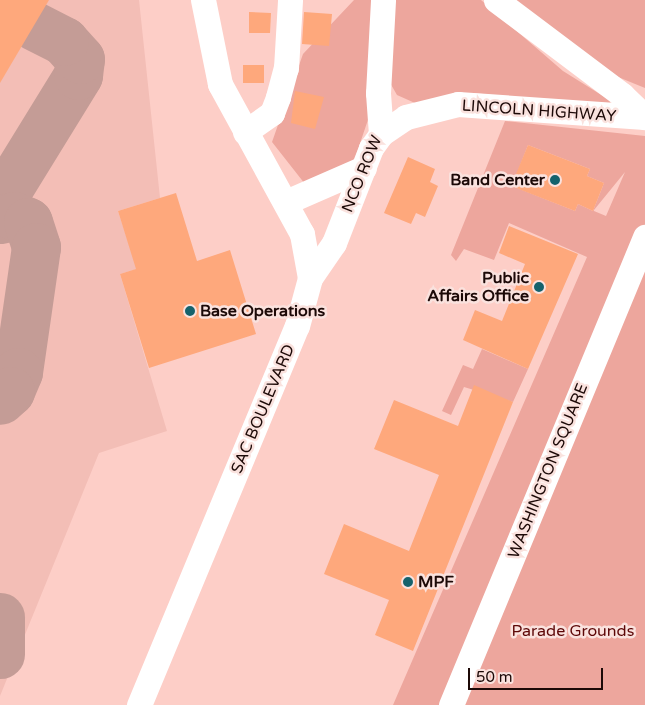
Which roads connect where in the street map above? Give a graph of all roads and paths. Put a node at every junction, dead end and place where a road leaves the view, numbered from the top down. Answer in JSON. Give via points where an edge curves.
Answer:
{"nodes":[{"id":1,"x":203,"y":0,"type":"edge"},
{"id":2,"x":290,"y":0,"type":"edge"},
{"id":3,"x":383,"y":0,"type":"edge"},
{"id":4,"x":496,"y":0,"type":"edge"},
{"id":5,"x":645,"y":117,"type":"edge"},
{"id":6,"x":245,"y":132,"type":"junction"},
{"id":7,"x":381,"y":134,"type":"junction"},
{"id":8,"x":364,"y":168,"type":"junction"},
{"id":9,"x":286,"y":202,"type":"junction"},
{"id":10,"x":645,"y":237,"type":"edge"},
{"id":11,"x":310,"y":278,"type":"junction"},
{"id":12,"x":139,"y":705,"type":"edge"},
{"id":13,"x":451,"y":705,"type":"edge"}],
"edges":[{"from":1,"to":6,"type":"street","name":"SAC BOULEVARD","via":[[215,68]]},
{"from":2,"to":6,"type":"street","via":[[286,68],[278,97],[272,113]]},
{"from":3,"to":7,"type":"street","name":"NCO ROW","via":[[378,93]]},
{"from":4,"to":5,"type":"street","name":"LINCOLN HIGHWAY","via":[[622,94]]},
{"from":5,"to":7,"type":"street","name":"LINCOLN HIGHWAY","via":[[458,104],[417,112]]},
{"from":6,"to":9,"type":"street","name":"SAC BOULEVARD"},
{"from":7,"to":8,"type":"street","name":"NCO ROW"},
{"from":8,"to":9,"type":"street"},
{"from":8,"to":11,"type":"street","name":"NCO ROW","via":[[334,243]]},
{"from":9,"to":11,"type":"street","name":"SAC BOULEVARD","via":[[302,234]]},
{"from":10,"to":13,"type":"street","name":"WASHINGTON SQUARE"},
{"from":11,"to":12,"type":"street","name":"SAC BOULEVARD","via":[[297,326]]}]}
